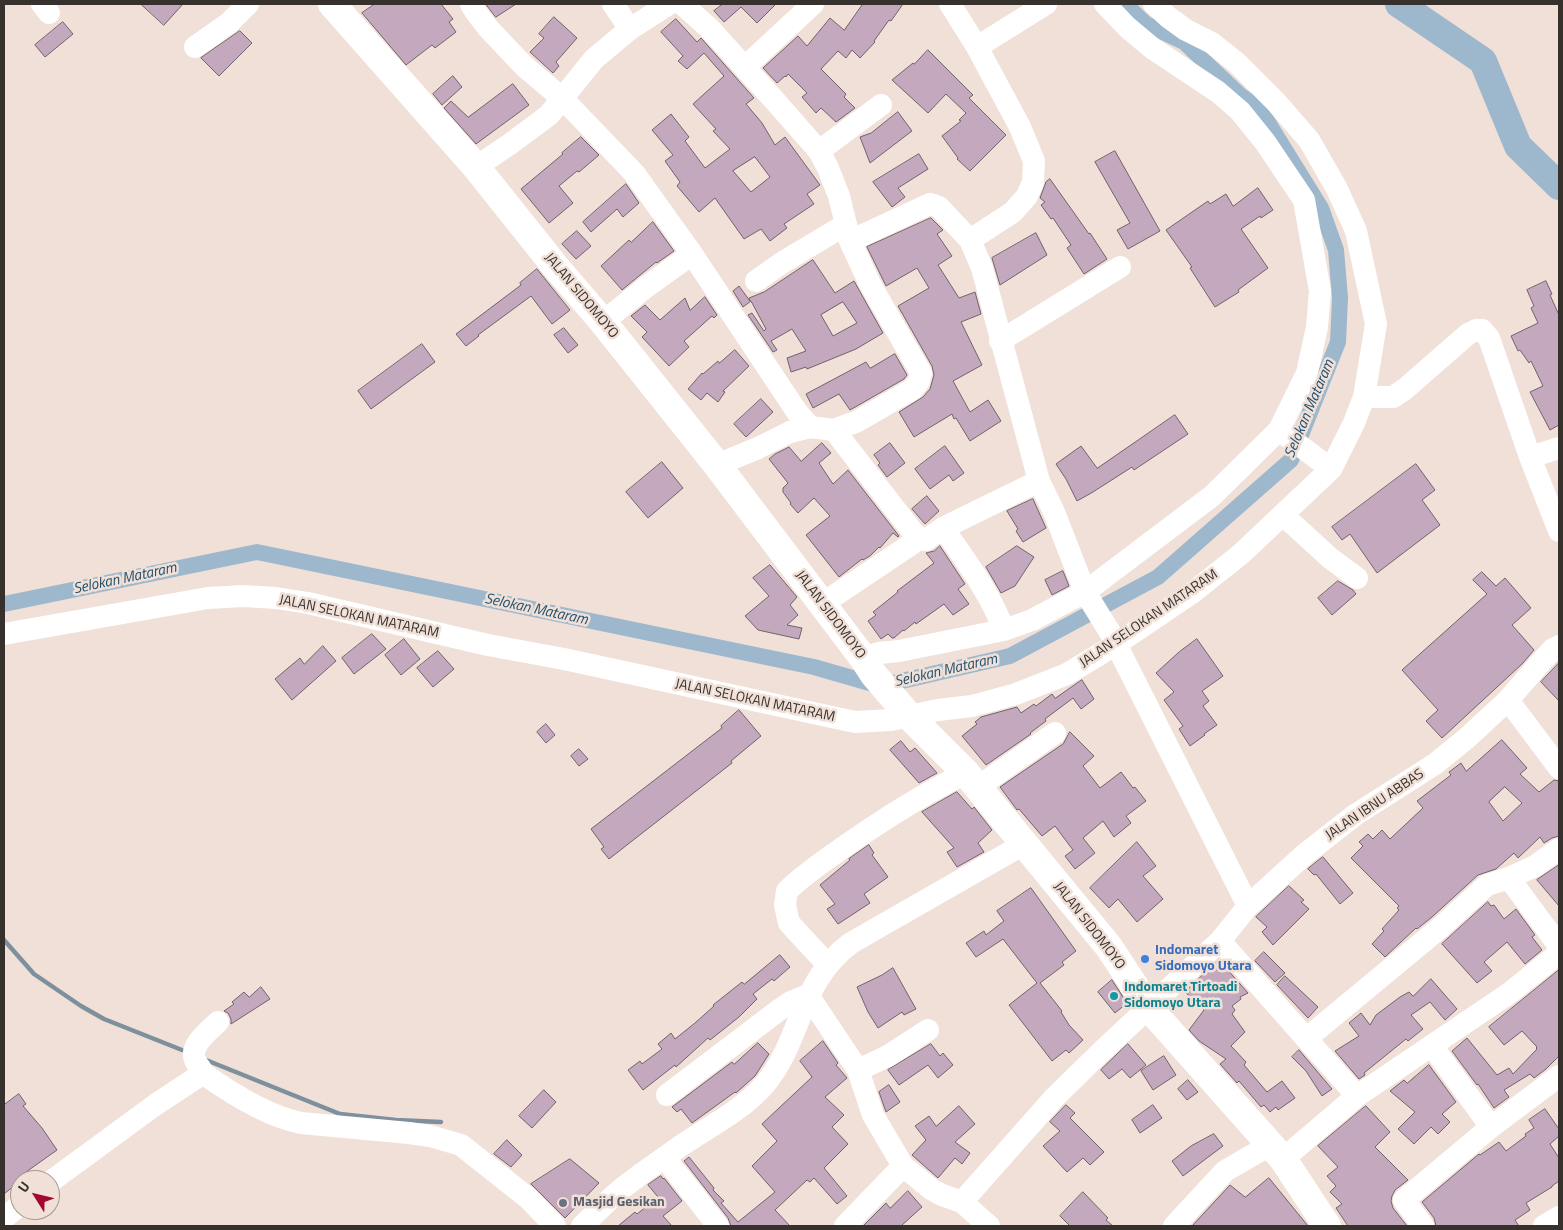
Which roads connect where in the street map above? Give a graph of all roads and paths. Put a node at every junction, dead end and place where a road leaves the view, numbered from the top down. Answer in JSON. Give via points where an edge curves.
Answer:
{"nodes":[{"id":1,"x":248,"y":4,"type":"edge"},
{"id":2,"x":332,"y":4,"type":"edge"},
{"id":3,"x":471,"y":4,"type":"edge"},
{"id":4,"x":613,"y":4,"type":"edge"},
{"id":5,"x":669,"y":4,"type":"edge"},
{"id":6,"x":682,"y":4,"type":"edge"},
{"id":7,"x":813,"y":4,"type":"edge"},
{"id":8,"x":950,"y":4,"type":"edge"},
{"id":9,"x":1046,"y":4,"type":"edge"},
{"id":10,"x":1106,"y":4,"type":"edge"},
{"id":11,"x":1154,"y":4,"type":"edge"},
{"id":12,"x":630,"y":29,"type":"junction"},
{"id":13,"x":195,"y":47,"type":"dead end"},
{"id":14,"x":976,"y":47,"type":"junction"},
{"id":15,"x":745,"y":67,"type":"junction"},
{"id":16,"x":563,"y":99,"type":"junction"},
{"id":17,"x":881,"y":105,"type":"dead end"},
{"id":18,"x":818,"y":151,"type":"junction"},
{"id":19,"x":476,"y":167,"type":"junction"},
{"id":20,"x":847,"y":233,"type":"junction"},
{"id":21,"x":970,"y":240,"type":"junction"},
{"id":22,"x":692,"y":254,"type":"junction"},
{"id":23,"x":1120,"y":267,"type":"dead end"},
{"id":24,"x":756,"y":281,"type":"dead end"},
{"id":25,"x":603,"y":322,"type":"junction"},
{"id":26,"x":1000,"y":342,"type":"junction"},
{"id":27,"x":1364,"y":397,"type":"junction"},
{"id":28,"x":810,"y":427,"type":"junction"},
{"id":29,"x":834,"y":430,"type":"junction"},
{"id":30,"x":1285,"y":435,"type":"junction"},
{"id":31,"x":1559,"y":448,"type":"edge"},
{"id":32,"x":1530,"y":457,"type":"junction"},
{"id":33,"x":717,"y":464,"type":"junction"},
{"id":34,"x":1327,"y":466,"type":"junction"},
{"id":35,"x":1039,"y":481,"type":"junction"},
{"id":36,"x":1283,"y":515,"type":"junction"},
{"id":37,"x":943,"y":528,"type":"junction"},
{"id":38,"x":1559,"y":531,"type":"edge"},
{"id":39,"x":919,"y":538,"type":"junction"},
{"id":40,"x":1357,"y":578,"type":"dead end"},
{"id":41,"x":1090,"y":600,"type":"junction"},
{"id":42,"x":822,"y":604,"type":"junction"},
{"id":43,"x":1004,"y":630,"type":"junction"},
{"id":44,"x":4,"y":634,"type":"edge"},
{"id":45,"x":1113,"y":640,"type":"junction"},
{"id":46,"x":1559,"y":646,"type":"edge"},
{"id":47,"x":868,"y":666,"type":"junction"},
{"id":48,"x":1508,"y":700,"type":"junction"},
{"id":49,"x":910,"y":717,"type":"junction"},
{"id":50,"x":1055,"y":733,"type":"dead end"},
{"id":51,"x":1559,"y":768,"type":"edge"},
{"id":52,"x":972,"y":780,"type":"junction"},
{"id":53,"x":1024,"y":844,"type":"junction"},
{"id":54,"x":1559,"y":849,"type":"edge"},
{"id":55,"x":1509,"y":878,"type":"junction"},
{"id":56,"x":1248,"y":906,"type":"junction"},
{"id":57,"x":1220,"y":941,"type":"junction"},
{"id":58,"x":1559,"y":946,"type":"edge"},
{"id":59,"x":1559,"y":953,"type":"edge"},
{"id":60,"x":827,"y":964,"type":"junction"},
{"id":61,"x":808,"y":995,"type":"junction"},
{"id":62,"x":1149,"y":1008,"type":"junction"},
{"id":63,"x":218,"y":1022,"type":"dead end"},
{"id":64,"x":928,"y":1030,"type":"dead end"},
{"id":65,"x":1307,"y":1038,"type":"junction"},
{"id":66,"x":1432,"y":1046,"type":"junction"},
{"id":67,"x":858,"y":1070,"type":"junction"},
{"id":68,"x":204,"y":1074,"type":"junction"},
{"id":69,"x":1559,"y":1076,"type":"edge"},
{"id":70,"x":667,"y":1095,"type":"dead end"},
{"id":71,"x":1357,"y":1096,"type":"junction"},
{"id":72,"x":1491,"y":1128,"type":"junction"},
{"id":73,"x":1277,"y":1152,"type":"junction"},
{"id":74,"x":665,"y":1158,"type":"junction"},
{"id":75,"x":903,"y":1166,"type":"junction"},
{"id":76,"x":60,"y":1175,"type":"edge"},
{"id":77,"x":962,"y":1202,"type":"junction"},
{"id":78,"x":1559,"y":1217,"type":"edge"},
{"id":79,"x":555,"y":1226,"type":"edge"},
{"id":80,"x":582,"y":1226,"type":"edge"},
{"id":81,"x":718,"y":1226,"type":"edge"},
{"id":82,"x":845,"y":1226,"type":"edge"},
{"id":83,"x":989,"y":1226,"type":"edge"},
{"id":84,"x":1174,"y":1226,"type":"edge"},
{"id":85,"x":1326,"y":1226,"type":"edge"},
{"id":86,"x":1423,"y":1226,"type":"edge"},
{"id":87,"x":1544,"y":1226,"type":"edge"}],
"edges":[{"from":1,"to":13,"type":"street","via":[[229,23]]},
{"from":2,"to":19,"type":"main road","name":"JALAN SIDOMOYO"},
{"from":3,"to":16,"type":"street","via":[[488,28],[524,66]]},
{"from":4,"to":12,"type":"street"},
{"from":5,"to":12,"type":"street"},
{"from":6,"to":15,"type":"street"},
{"from":7,"to":15,"type":"street"},
{"from":8,"to":14,"type":"street"},
{"from":9,"to":14,"type":"street"},
{"from":10,"to":30,"type":"street","via":[[1152,48],[1218,92],[1240,111],[1304,200],[1320,291],[1307,373]]},
{"from":11,"to":27,"type":"street","name":"JALAN SELOKAN MATARAM","via":[[1186,30],[1212,43],[1237,63],[1309,140],[1337,189],[1356,232],[1376,324]]},
{"from":12,"to":16,"type":"street","via":[[594,59]]},
{"from":14,"to":21,"type":"street","via":[[1020,127],[1034,161],[1034,182],[1027,196],[1012,212]]},
{"from":15,"to":18,"type":"street"},
{"from":16,"to":19,"type":"street","via":[[549,115]]},
{"from":16,"to":22,"type":"street","via":[[634,173]]},
{"from":17,"to":18,"type":"street"},
{"from":18,"to":20,"type":"street","via":[[839,196]]},
{"from":19,"to":25,"type":"main road","name":"JALAN SIDOMOYO"},
{"from":20,"to":21,"type":"street","via":[[930,204],[939,207]]},
{"from":20,"to":24,"type":"street","via":[[783,262]]},
{"from":20,"to":29,"type":"street","via":[[870,284],[921,374],[913,389],[856,422]]},
{"from":21,"to":26,"type":"street","via":[[982,268]]},
{"from":22,"to":25,"type":"street"},
{"from":22,"to":28,"type":"street"},
{"from":23,"to":26,"type":"street"},
{"from":25,"to":33,"type":"main road","name":"JALAN SIDOMOYO"},
{"from":26,"to":35,"type":"street"},
{"from":27,"to":32,"type":"street","via":[[1393,397],[1468,334],[1482,330],[1489,338]]},
{"from":27,"to":34,"type":"street","name":"JALAN SELOKAN MATARAM","via":[[1354,423]]},
{"from":28,"to":29,"type":"street"},
{"from":28,"to":33,"type":"street","via":[[790,432]]},
{"from":29,"to":39,"type":"street"},
{"from":30,"to":34,"type":"street"},
{"from":30,"to":41,"type":"street"},
{"from":31,"to":32,"type":"street"},
{"from":32,"to":38,"type":"street"},
{"from":33,"to":42,"type":"main road","name":"JALAN SIDOMOYO"},
{"from":34,"to":36,"type":"street","name":"JALAN SELOKAN MATARAM"},
{"from":35,"to":37,"type":"street"},
{"from":35,"to":41,"type":"street"},
{"from":36,"to":40,"type":"street"},
{"from":36,"to":45,"type":"street","name":"JALAN SELOKAN MATARAM","via":[[1192,593]]},
{"from":37,"to":39,"type":"street","via":[[926,540]]},
{"from":37,"to":43,"type":"street","via":[[996,609]]},
{"from":39,"to":42,"type":"street"},
{"from":41,"to":43,"type":"street"},
{"from":41,"to":45,"type":"street"},
{"from":42,"to":47,"type":"main road","name":"JALAN SIDOMOYO"},
{"from":43,"to":47,"type":"street","via":[[879,653]]},
{"from":44,"to":49,"type":"street","name":"JALAN SELOKAN MATARAM","via":[[208,598],[260,597],[308,604],[855,722]]},
{"from":45,"to":49,"type":"street","name":"JALAN SELOKAN MATARAM","via":[[1067,674],[1016,694]]},
{"from":45,"to":56,"type":"street"},
{"from":46,"to":48,"type":"street","name":"JALAN IBNU ABBAS","via":[[1542,660]]},
{"from":47,"to":49,"type":"main road","name":"JALAN SIDOMOYO"},
{"from":48,"to":51,"type":"street"},
{"from":48,"to":56,"type":"street","name":"JALAN IBNU ABBAS","via":[[1435,764],[1355,815],[1312,849]]},
{"from":49,"to":52,"type":"main road","name":"JALAN SIDOMOYO"},
{"from":50,"to":52,"type":"street"},
{"from":52,"to":53,"type":"main road","name":"JALAN SIDOMOYO"},
{"from":52,"to":60,"type":"street","via":[[927,792],[872,826],[786,891],[788,922]]},
{"from":53,"to":60,"type":"street","via":[[851,944]]},
{"from":53,"to":62,"type":"main road","name":"JALAN SIDOMOYO","via":[[1109,947]]},
{"from":54,"to":55,"type":"street"},
{"from":55,"to":58,"type":"street"},
{"from":55,"to":65,"type":"street","via":[[1487,885]]},
{"from":56,"to":57,"type":"street","name":"JALAN IBNU ABBAS"},
{"from":57,"to":62,"type":"street","name":"JALAN IBNU ABBAS"},
{"from":57,"to":65,"type":"street"},
{"from":59,"to":66,"type":"street","via":[[1511,992]]},
{"from":60,"to":61,"type":"street"},
{"from":61,"to":67,"type":"street"},
{"from":61,"to":70,"type":"street","via":[[778,1010]]},
{"from":61,"to":74,"type":"street","via":[[781,1060],[765,1084],[748,1101]]},
{"from":62,"to":73,"type":"main road","name":"JALAN SIDOMOYO"},
{"from":62,"to":77,"type":"street","name":"JALAN IBNU ABBAS","via":[[1054,1098]]},
{"from":63,"to":68,"type":"street","via":[[198,1042],[194,1051],[195,1060]]},
{"from":64,"to":67,"type":"street","via":[[888,1056]]},
{"from":65,"to":71,"type":"street"},
{"from":66,"to":71,"type":"street"},
{"from":66,"to":72,"type":"street"},
{"from":67,"to":75,"type":"street","via":[[873,1115]]},
{"from":68,"to":76,"type":"street","via":[[155,1105]]},
{"from":68,"to":79,"type":"street","via":[[284,1119],[423,1135],[461,1145],[528,1198]]},
{"from":69,"to":72,"type":"street"},
{"from":71,"to":73,"type":"street"},
{"from":72,"to":86,"type":"street","via":[[1404,1200]]},
{"from":73,"to":84,"type":"street","via":[[1225,1171]]},
{"from":73,"to":85,"type":"main road","name":"JALAN SIDOMOYO"},
{"from":74,"to":80,"type":"street","via":[[618,1192]]},
{"from":74,"to":81,"type":"street"},
{"from":75,"to":77,"type":"street","via":[[931,1189]]},
{"from":75,"to":82,"type":"street"},
{"from":77,"to":83,"type":"street"},
{"from":78,"to":87,"type":"street"}]}
